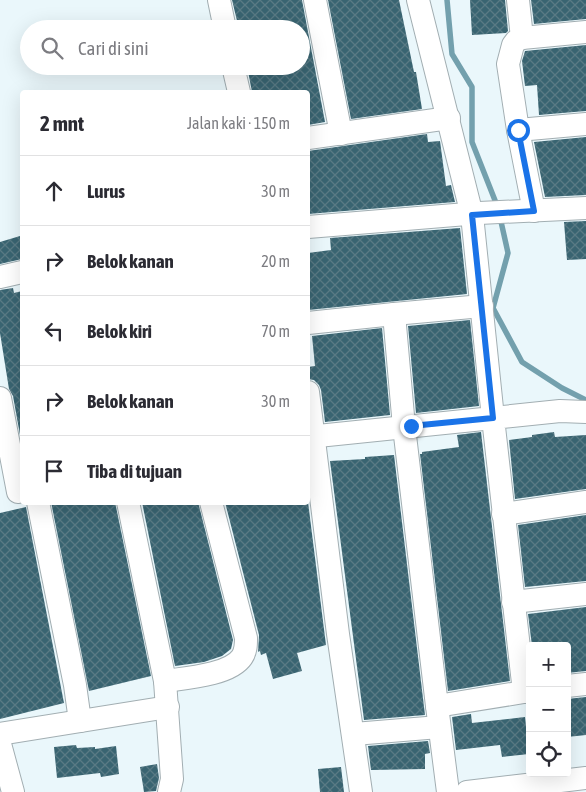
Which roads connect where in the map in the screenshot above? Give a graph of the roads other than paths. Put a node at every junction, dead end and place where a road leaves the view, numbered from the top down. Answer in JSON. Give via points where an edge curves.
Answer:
{"nodes":[{"id":1,"x":219,"y":0,"type":"edge"},
{"id":2,"x":314,"y":0,"type":"edge"},
{"id":3,"x":418,"y":0,"type":"edge"},
{"id":4,"x":518,"y":0,"type":"edge"},
{"id":5,"x":223,"y":20,"type":"edge"},
{"id":6,"x":586,"y":32,"type":"edge"},
{"id":7,"x":522,"y":38,"type":"junction"},
{"id":8,"x":235,"y":75,"type":"edge"},
{"id":9,"x":239,"y":90,"type":"edge"},
{"id":10,"x":449,"y":118,"type":"junction"},
{"id":11,"x":586,"y":124,"type":"edge"},
{"id":12,"x":518,"y":130,"type":"junction"},
{"id":13,"x":341,"y":134,"type":"junction"},
{"id":14,"x":310,"y":138,"type":"edge"},
{"id":15,"x":586,"y":208,"type":"edge"},
{"id":16,"x":529,"y":211,"type":"junction"},
{"id":17,"x":476,"y":214,"type":"junction"},
{"id":18,"x":310,"y":227,"type":"edge"},
{"id":19,"x":20,"y":272,"type":"edge"},
{"id":20,"x":0,"y":277,"type":"edge"},
{"id":21,"x":482,"y":306,"type":"junction"},
{"id":22,"x":394,"y":314,"type":"junction"},
{"id":23,"x":310,"y":323,"type":"edge"},
{"id":24,"x":0,"y":398,"type":"edge"},
{"id":25,"x":586,"y":412,"type":"edge"},
{"id":26,"x":493,"y":418,"type":"junction"},
{"id":27,"x":404,"y":427,"type":"junction"},
{"id":28,"x":310,"y":436,"type":"edge"},
{"id":29,"x":20,"y":496,"type":"edge"},
{"id":30,"x":586,"y":502,"type":"edge"},
{"id":31,"x":23,"y":505,"type":"edge"},
{"id":32,"x":129,"y":505,"type":"edge"},
{"id":33,"x":212,"y":505,"type":"edge"},
{"id":34,"x":503,"y":514,"type":"junction"},
{"id":35,"x":586,"y":594,"type":"edge"},
{"id":36,"x":513,"y":602,"type":"junction"},
{"id":37,"x":165,"y":681,"type":"junction"},
{"id":38,"x":586,"y":684,"type":"edge"},
{"id":39,"x":571,"y":686,"type":"edge"},
{"id":40,"x":526,"y":687,"type":"edge"},
{"id":41,"x":526,"y":692,"type":"edge"},
{"id":42,"x":168,"y":707,"type":"junction"},
{"id":43,"x":438,"y":716,"type":"junction"},
{"id":44,"x":80,"y":721,"type":"junction"},
{"id":45,"x":0,"y":734,"type":"edge"},
{"id":46,"x":354,"y":734,"type":"junction"},
{"id":47,"x":0,"y":744,"type":"edge"},
{"id":48,"x":586,"y":778,"type":"edge"},
{"id":49,"x":13,"y":792,"type":"edge"},
{"id":50,"x":169,"y":792,"type":"edge"},
{"id":51,"x":361,"y":792,"type":"edge"},
{"id":52,"x":448,"y":792,"type":"edge"},
{"id":53,"x":467,"y":792,"type":"edge"}],
"edges":[{"from":1,"to":5,"type":"street"},
{"from":2,"to":13,"type":"street"},
{"from":3,"to":10,"type":"street"},
{"from":4,"to":7,"type":"street"},
{"from":6,"to":7,"type":"street"},
{"from":7,"to":12,"type":"street","via":[[513,45],[508,64]]},
{"from":8,"to":9,"type":"street"},
{"from":10,"to":13,"type":"street"},
{"from":10,"to":17,"type":"street"},
{"from":11,"to":12,"type":"street"},
{"from":12,"to":16,"type":"street"},
{"from":13,"to":14,"type":"street"},
{"from":15,"to":16,"type":"street"},
{"from":16,"to":17,"type":"street"},
{"from":17,"to":18,"type":"street"},
{"from":17,"to":21,"type":"street"},
{"from":19,"to":20,"type":"street"},
{"from":21,"to":22,"type":"street"},
{"from":21,"to":26,"type":"street"},
{"from":22,"to":23,"type":"street"},
{"from":22,"to":27,"type":"street"},
{"from":24,"to":29,"type":"street"},
{"from":25,"to":26,"type":"street","via":[[560,411]]},
{"from":26,"to":27,"type":"street"},
{"from":26,"to":34,"type":"street"},
{"from":27,"to":28,"type":"street"},
{"from":27,"to":43,"type":"street"},
{"from":28,"to":46,"type":"street"},
{"from":30,"to":34,"type":"street"},
{"from":31,"to":44,"type":"street","via":[[73,675]]},
{"from":32,"to":37,"type":"street"},
{"from":33,"to":37,"type":"street","via":[[246,638],[246,650],[232,666],[221,671]]},
{"from":34,"to":36,"type":"street"},
{"from":35,"to":36,"type":"street"},
{"from":36,"to":40,"type":"street"},
{"from":37,"to":42,"type":"street"},
{"from":38,"to":39,"type":"street"},
{"from":41,"to":43,"type":"street"},
{"from":42,"to":44,"type":"street"},
{"from":42,"to":50,"type":"street","via":[[172,780]]},
{"from":43,"to":46,"type":"street"},
{"from":43,"to":52,"type":"street"},
{"from":44,"to":45,"type":"street"},
{"from":46,"to":51,"type":"street"},
{"from":47,"to":49,"type":"street"},
{"from":48,"to":53,"type":"street"}]}
